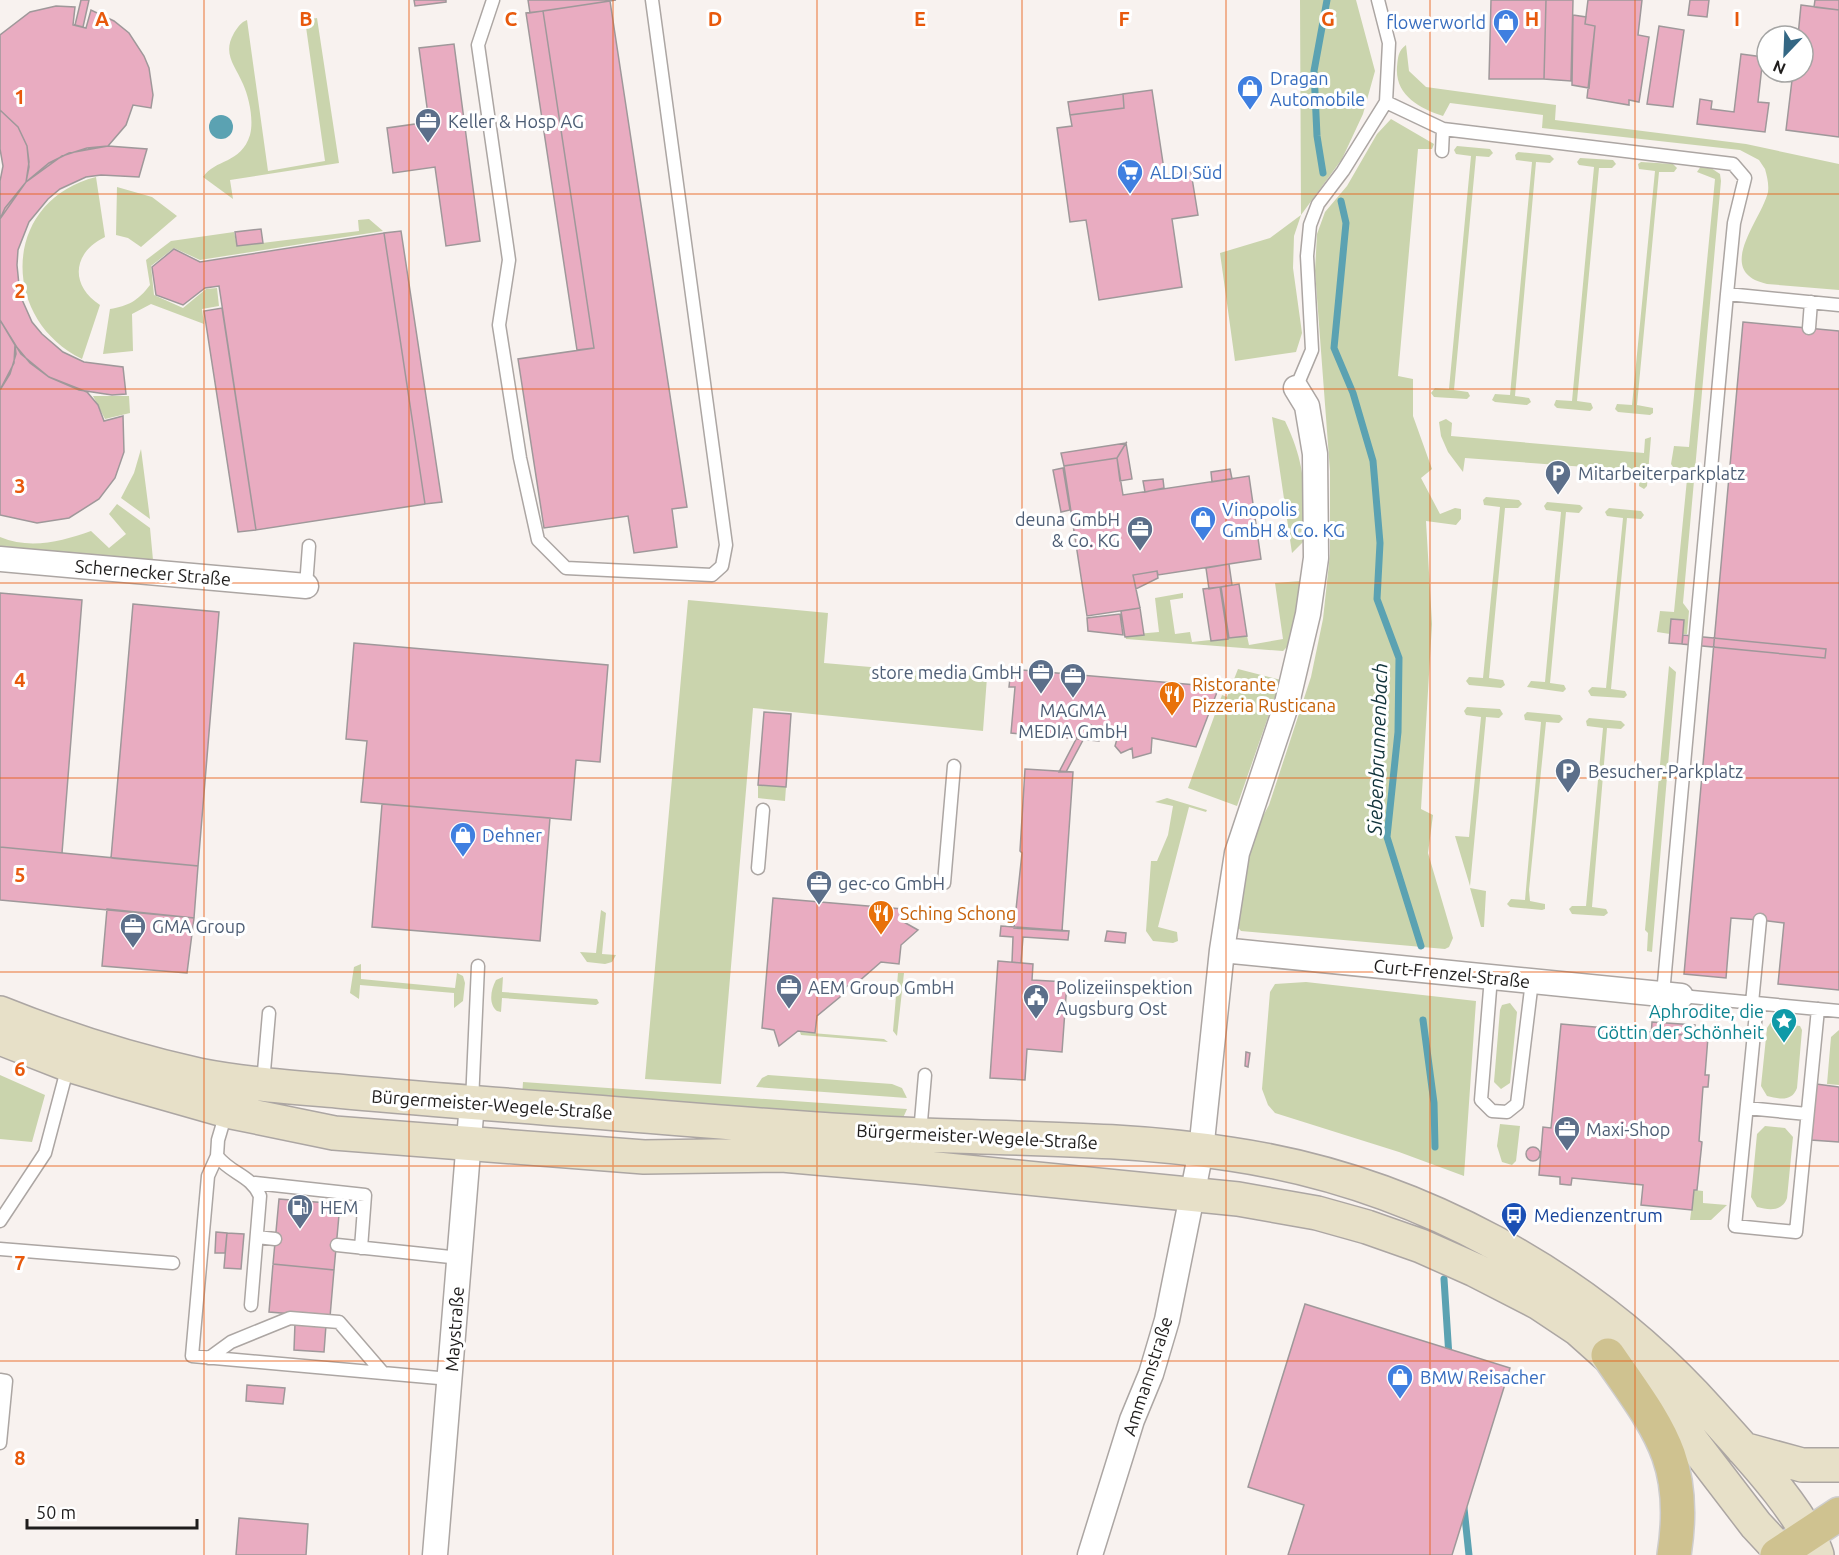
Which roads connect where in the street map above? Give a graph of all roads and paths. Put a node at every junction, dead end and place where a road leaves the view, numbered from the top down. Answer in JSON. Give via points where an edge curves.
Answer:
{"nodes":[{"id":1,"x":493,"y":0,"type":"edge"},
{"id":2,"x":652,"y":0,"type":"edge"},
{"id":3,"x":1378,"y":0,"type":"edge"},
{"id":4,"x":1386,"y":102,"type":"junction"},
{"id":5,"x":1443,"y":129,"type":"junction"},
{"id":6,"x":1442,"y":151,"type":"dead end"},
{"id":7,"x":1726,"y":294,"type":"junction"},
{"id":8,"x":1811,"y":302,"type":"junction"},
{"id":9,"x":1839,"y":305,"type":"edge"},
{"id":10,"x":1809,"y":328,"type":"dead end"},
{"id":11,"x":1296,"y":388,"type":"joint"},
{"id":12,"x":309,"y":546,"type":"dead end"},
{"id":13,"x":0,"y":560,"type":"edge"},
{"id":14,"x":306,"y":586,"type":"joint"},
{"id":15,"x":954,"y":766,"type":"dead end"},
{"id":16,"x":763,"y":810,"type":"dead end"},
{"id":17,"x":758,"y":868,"type":"dead end"},
{"id":18,"x":944,"y":883,"type":"dead end"},
{"id":19,"x":1760,"y":920,"type":"dead end"},
{"id":20,"x":1222,"y":950,"type":"junction"},
{"id":21,"x":478,"y":966,"type":"dead end"},
{"id":22,"x":1491,"y":977,"type":"junction"},
{"id":23,"x":1532,"y":981,"type":"junction"},
{"id":24,"x":1672,"y":995,"type":"junction"},
{"id":25,"x":1755,"y":1003,"type":"junction"},
{"id":26,"x":1818,"y":1009,"type":"junction"},
{"id":27,"x":1839,"y":1011,"type":"edge"},
{"id":28,"x":0,"y":1013,"type":"edge"},
{"id":29,"x":269,"y":1013,"type":"dead end"},
{"id":30,"x":0,"y":1038,"type":"edge"},
{"id":31,"x":69,"y":1065,"type":"junction"},
{"id":32,"x":925,"y":1075,"type":"dead end"},
{"id":33,"x":262,"y":1084,"type":"junction"},
{"id":34,"x":472,"y":1102,"type":"junction"},
{"id":35,"x":1747,"y":1108,"type":"junction"},
{"id":36,"x":227,"y":1111,"type":"junction"},
{"id":37,"x":1808,"y":1114,"type":"junction"},
{"id":38,"x":468,"y":1144,"type":"junction"},
{"id":39,"x":1201,"y":1150,"type":"junction"},
{"id":40,"x":919,"y":1151,"type":"junction"},
{"id":41,"x":217,"y":1156,"type":"junction"},
{"id":42,"x":255,"y":1183,"type":"junction"},
{"id":43,"x":1192,"y":1193,"type":"junction"},
{"id":44,"x":0,"y":1221,"type":"edge"},
{"id":45,"x":257,"y":1237,"type":"junction"},
{"id":46,"x":275,"y":1239,"type":"dead end"},
{"id":47,"x":337,"y":1245,"type":"dead end"},
{"id":48,"x":361,"y":1248,"type":"junction"},
{"id":49,"x":0,"y":1249,"type":"edge"},
{"id":50,"x":460,"y":1257,"type":"junction"},
{"id":51,"x":173,"y":1263,"type":"dead end"},
{"id":52,"x":251,"y":1305,"type":"dead end"},
{"id":53,"x":1608,"y":1355,"type":"junction"},
{"id":54,"x":209,"y":1358,"type":"junction"},
{"id":55,"x":383,"y":1373,"type":"junction"},
{"id":56,"x":450,"y":1379,"type":"junction"},
{"id":57,"x":0,"y":1380,"type":"edge"},
{"id":58,"x":0,"y":1443,"type":"edge"},
{"id":59,"x":1743,"y":1449,"type":"junction"},
{"id":60,"x":1839,"y":1465,"type":"edge"},
{"id":61,"x":1839,"y":1514,"type":"edge"},
{"id":62,"x":1814,"y":1544,"type":"edge"},
{"id":63,"x":1780,"y":1554,"type":"edge"},
{"id":64,"x":435,"y":1555,"type":"edge"},
{"id":65,"x":1090,"y":1555,"type":"edge"},
{"id":66,"x":1674,"y":1555,"type":"edge"}],
"edges":[{"from":1,"to":2,"type":"lane","via":[[478,45],[509,260],[499,325],[520,458],[538,540],[566,568],[712,575],[722,566],[726,545]]},
{"from":3,"to":4,"type":"lane","via":[[1389,43]]},
{"from":4,"to":5,"type":"lane"},
{"from":4,"to":11,"type":"lane","via":[[1343,171],[1317,204],[1310,225],[1307,256],[1312,350]]},
{"from":5,"to":6,"type":"lane"},
{"from":5,"to":7,"type":"lane","via":[[1732,164],[1745,178],[1734,223]]},
{"from":7,"to":8,"type":"lane"},
{"from":7,"to":24,"type":"lane"},
{"from":8,"to":9,"type":"lane"},
{"from":8,"to":10,"type":"lane"},
{"from":11,"to":20,"type":"street","via":[[1312,423],[1316,558],[1296,670],[1237,853]]},
{"from":12,"to":14,"type":"lane"},
{"from":13,"to":14,"type":"street","name":"Schernecker Straße"},
{"from":15,"to":18,"type":"lane"},
{"from":16,"to":17,"type":"lane"},
{"from":19,"to":25,"type":"lane"},
{"from":20,"to":22,"type":"street","name":"Curt-Frenzel-Straße"},
{"from":20,"to":39,"type":"street"},
{"from":21,"to":34,"type":"lane"},
{"from":22,"to":23,"type":"street","name":"Curt-Frenzel-Straße"},
{"from":22,"to":23,"type":"lane","via":[[1481,1100],[1492,1111],[1507,1112],[1517,1104]]},
{"from":23,"to":24,"type":"street","name":"Curt-Frenzel-Straße"},
{"from":24,"to":25,"type":"lane"},
{"from":25,"to":26,"type":"lane"},
{"from":25,"to":35,"type":"lane"},
{"from":26,"to":27,"type":"lane"},
{"from":26,"to":37,"type":"lane"},
{"from":28,"to":33,"type":"main road","name":"Bürgermeister-Wegele-Straße","via":[[98,1049],[202,1075]]},
{"from":29,"to":33,"type":"lane"},
{"from":30,"to":31,"type":"main road","name":"Bürgermeister-Wegele-Straße"},
{"from":31,"to":36,"type":"main road","name":"Bürgermeister-Wegele-Straße"},
{"from":31,"to":44,"type":"lane","via":[[45,1153]]},
{"from":32,"to":40,"type":"lane"},
{"from":33,"to":34,"type":"main road","name":"Bürgermeister-Wegele-Straße"},
{"from":34,"to":38,"type":"street","name":"Maystraße"},
{"from":34,"to":40,"type":"main road","name":"Bürgermeister-Wegele-Straße"},
{"from":35,"to":37,"type":"lane"},
{"from":35,"to":37,"type":"lane","via":[[1736,1226],[1796,1232]]},
{"from":36,"to":38,"type":"main road","name":"Bürgermeister-Wegele-Straße","via":[[334,1133]]},
{"from":36,"to":41,"type":"lane"},
{"from":38,"to":40,"type":"main road","name":"Bürgermeister-Wegele-Straße","via":[[644,1156]]},
{"from":38,"to":50,"type":"street","name":"Maystraße"},
{"from":39,"to":40,"type":"main road","name":"Bürgermeister-Wegele-Straße","via":[[1038,1137]]},
{"from":39,"to":43,"type":"street"},
{"from":39,"to":59,"type":"main road","name":"Bürgermeister-Wegele-Straße","via":[[1299,1167],[1377,1190],[1439,1215],[1528,1261],[1608,1317],[1659,1359]]},
{"from":40,"to":43,"type":"main road","name":"Bürgermeister-Wegele-Straße"},
{"from":41,"to":42,"type":"lane","via":[[224,1165]]},
{"from":41,"to":54,"type":"lane","via":[[208,1176],[192,1356]]},
{"from":42,"to":45,"type":"lane","via":[[260,1196]]},
{"from":42,"to":48,"type":"lane","via":[[365,1196]]},
{"from":43,"to":53,"type":"main road","name":"Bürgermeister-Wegele-Straße","via":[[1317,1213],[1421,1246],[1539,1304],[1578,1329]]},
{"from":43,"to":65,"type":"street","name":"Ammannstraße","via":[[1162,1340],[1132,1420]]},
{"from":45,"to":46,"type":"lane"},
{"from":45,"to":52,"type":"lane"},
{"from":47,"to":48,"type":"lane"},
{"from":48,"to":50,"type":"lane"},
{"from":49,"to":51,"type":"lane"},
{"from":50,"to":56,"type":"street","name":"Maystraße"},
{"from":53,"to":63,"type":"main road","name":"Bürgermeister-Wegele-Straße","via":[[1684,1431]]},
{"from":53,"to":66,"type":"main road","via":[[1659,1430],[1668,1450],[1678,1497]]},
{"from":54,"to":55,"type":"lane"},
{"from":54,"to":55,"type":"lane","via":[[231,1342],[290,1318],[329,1321],[339,1322]]},
{"from":55,"to":56,"type":"lane"},
{"from":56,"to":64,"type":"street","name":"Maystraße"},
{"from":57,"to":58,"type":"lane","via":[[6,1381]]},
{"from":59,"to":60,"type":"main road","via":[[1802,1465]]},
{"from":59,"to":62,"type":"main road","name":"Bürgermeister-Wegele-Straße"},
{"from":61,"to":62,"type":"main road"},
{"from":62,"to":63,"type":"main road"}]}
